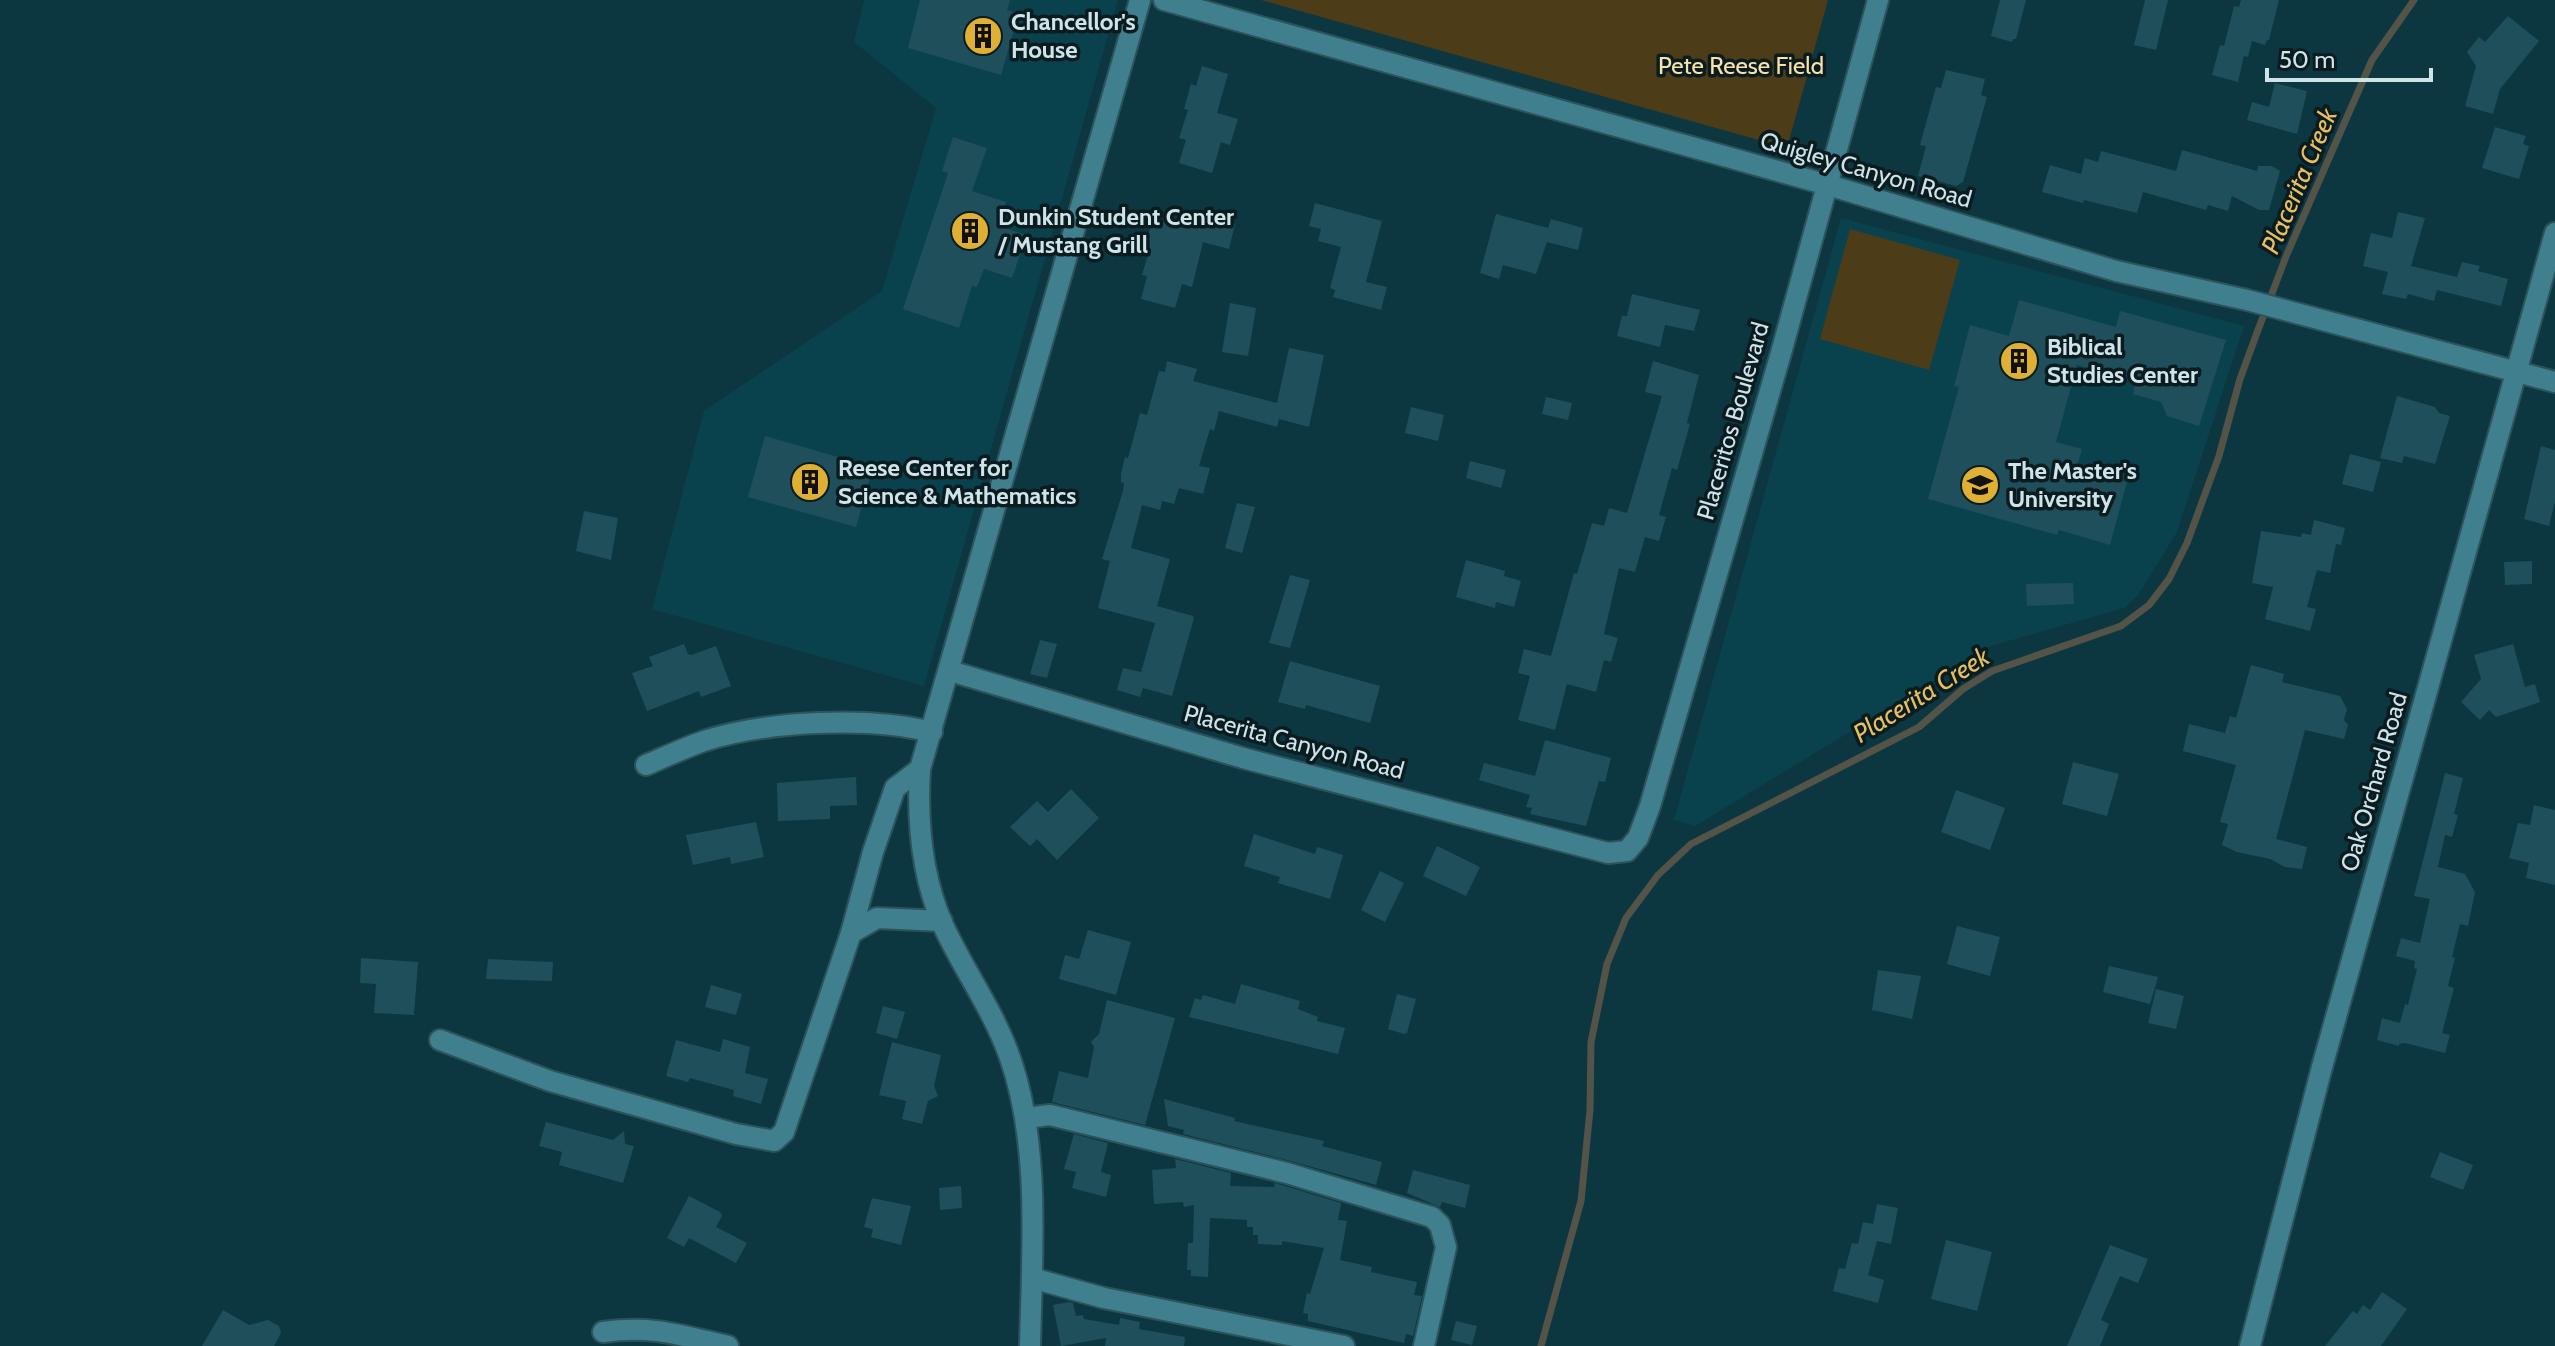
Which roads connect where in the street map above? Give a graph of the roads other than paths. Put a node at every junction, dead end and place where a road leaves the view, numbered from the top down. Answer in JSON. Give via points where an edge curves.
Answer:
{"nodes":[{"id":1,"x":1140,"y":0,"type":"edge"},
{"id":2,"x":1164,"y":0,"type":"edge"},
{"id":3,"x":1878,"y":0,"type":"edge"},
{"id":4,"x":1828,"y":185,"type":"junction"},
{"id":5,"x":2555,"y":233,"type":"edge"},
{"id":6,"x":2516,"y":371,"type":"junction"},
{"id":7,"x":2555,"y":382,"type":"edge"},
{"id":8,"x":950,"y":671,"type":"junction"},
{"id":9,"x":932,"y":732,"type":"junction"},
{"id":10,"x":646,"y":765,"type":"dead end"},
{"id":11,"x":920,"y":769,"type":"junction"},
{"id":12,"x":1627,"y":851,"type":"joint"},
{"id":13,"x":942,"y":921,"type":"junction"},
{"id":14,"x":851,"y":933,"type":"junction"},
{"id":15,"x":440,"y":1040,"type":"dead end"},
{"id":16,"x":1026,"y":1118,"type":"junction"},
{"id":17,"x":1032,"y":1278,"type":"junction"},
{"id":18,"x":603,"y":1332,"type":"dead end"},
{"id":19,"x":720,"y":1344,"type":"edge"},
{"id":20,"x":1330,"y":1345,"type":"edge"},
{"id":21,"x":1030,"y":1346,"type":"edge"},
{"id":22,"x":1424,"y":1346,"type":"edge"},
{"id":23,"x":2250,"y":1346,"type":"edge"}],
"edges":[{"from":1,"to":8,"type":"street"},
{"from":2,"to":4,"type":"street","name":"Quigley Canyon Road"},
{"from":3,"to":4,"type":"street","name":"Placeritos Boulevard"},
{"from":4,"to":6,"type":"street","name":"Quigley Canyon Road","via":[[2116,271]]},
{"from":4,"to":12,"type":"street","name":"Placeritos Boulevard","via":[[1650,806]]},
{"from":5,"to":6,"type":"street","name":"Oak Orchard Road"},
{"from":6,"to":7,"type":"street","name":"Quigley Canyon Road"},
{"from":6,"to":23,"type":"street","name":"Oak Orchard Road"},
{"from":8,"to":9,"type":"street"},
{"from":8,"to":12,"type":"street","name":"Placerita Canyon Road","via":[[1243,758],[1608,853]]},
{"from":9,"to":10,"type":"street","via":[[826,723],[764,727],[704,741]]},
{"from":9,"to":11,"type":"street"},
{"from":11,"to":13,"type":"street","via":[[921,835]]},
{"from":11,"to":14,"type":"street","via":[[895,788]]},
{"from":13,"to":14,"type":"street","via":[[877,918]]},
{"from":13,"to":16,"type":"street","via":[[1009,1055]]},
{"from":14,"to":15,"type":"street","via":[[784,1132],[774,1141],[550,1081]]},
{"from":16,"to":17,"type":"street"},
{"from":16,"to":22,"type":"street","via":[[1061,1117],[1287,1173],[1432,1217],[1445,1235],[1446,1247]]},
{"from":17,"to":20,"type":"street"},
{"from":17,"to":21,"type":"street"},
{"from":18,"to":19,"type":"street","via":[[652,1329]]}]}
